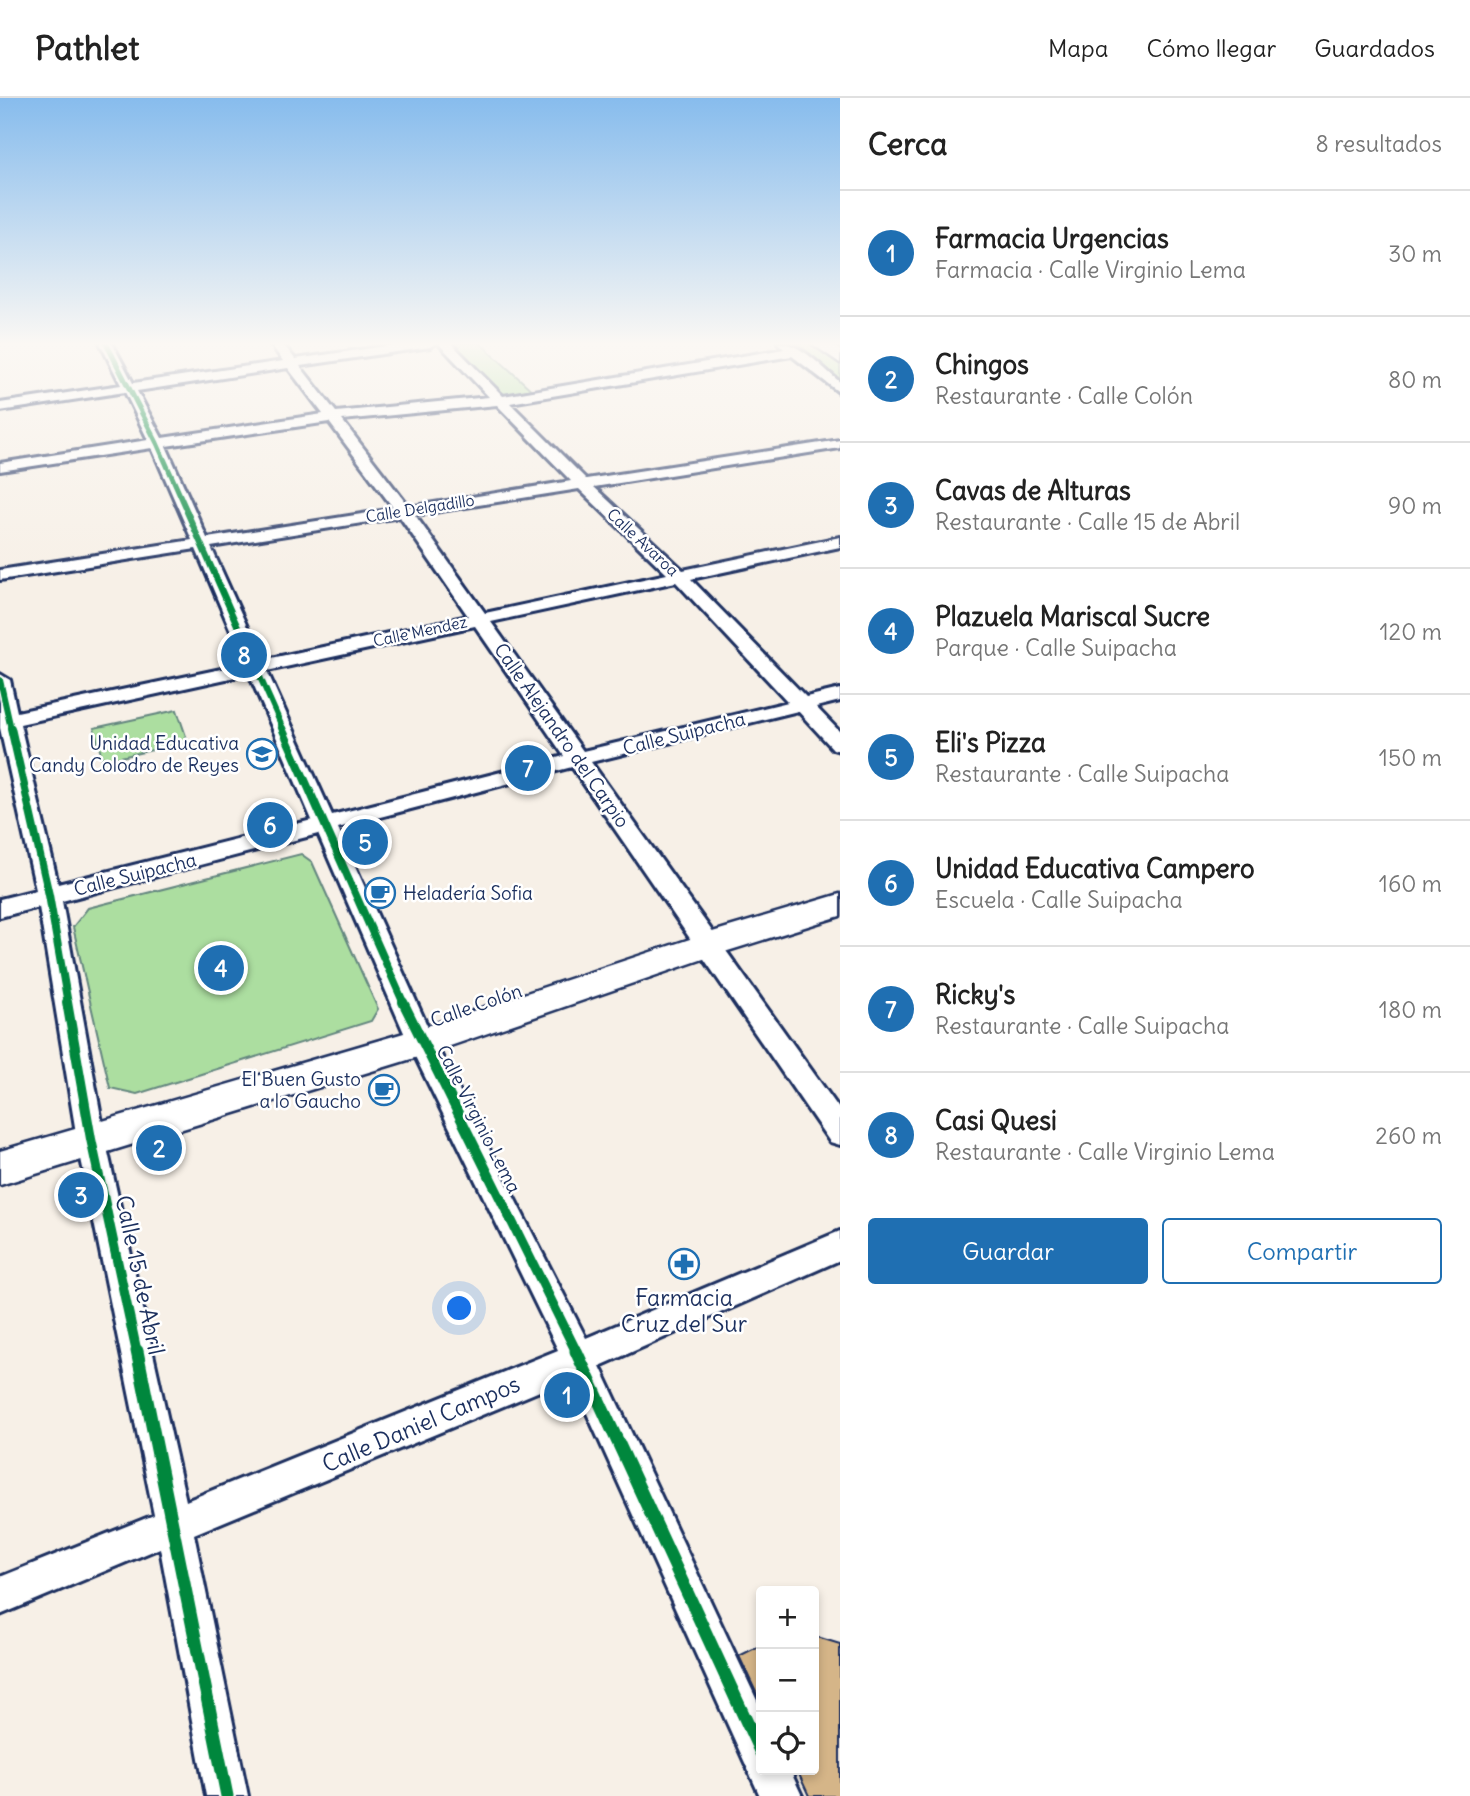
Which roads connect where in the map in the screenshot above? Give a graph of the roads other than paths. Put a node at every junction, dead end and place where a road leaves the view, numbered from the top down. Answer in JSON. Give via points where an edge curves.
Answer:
{"nodes":[{"id":1,"x":147,"y":422,"type":"edge"},
{"id":2,"x":296,"y":422,"type":"edge"},
{"id":3,"x":335,"y":422,"type":"edge"},
{"id":4,"x":523,"y":422,"type":"edge"},
{"id":5,"x":157,"y":443,"type":"junction"},
{"id":6,"x":840,"y":444,"type":"edge"},
{"id":7,"x":0,"y":467,"type":"edge"},
{"id":8,"x":581,"y":483,"type":"junction"},
{"id":9,"x":404,"y":511,"type":"junction"},
{"id":10,"x":840,"y":542,"type":"edge"},
{"id":11,"x":201,"y":544,"type":"junction"},
{"id":12,"x":0,"y":575,"type":"edge"},
{"id":13,"x":679,"y":576,"type":"junction"},
{"id":14,"x":480,"y":618,"type":"junction"},
{"id":15,"x":256,"y":666,"type":"junction"},
{"id":16,"x":0,"y":680,"type":"edge"},
{"id":17,"x":840,"y":695,"type":"edge"},
{"id":18,"x":801,"y":704,"type":"junction"},
{"id":19,"x":4,"y":721,"type":"edge"},
{"id":20,"x":840,"y":744,"type":"edge"},
{"id":21,"x":577,"y":759,"type":"junction"},
{"id":22,"x":327,"y":825,"type":"junction"},
{"id":23,"x":49,"y":895,"type":"junction"},
{"id":24,"x":840,"y":905,"type":"edge"},
{"id":25,"x":0,"y":908,"type":"edge"},
{"id":26,"x":710,"y":944,"type":"junction"},
{"id":27,"x":421,"y":1042,"type":"junction"},
{"id":28,"x":840,"y":1133,"type":"edge"},
{"id":29,"x":91,"y":1139,"type":"junction"},
{"id":30,"x":0,"y":1168,"type":"edge"},
{"id":31,"x":840,"y":1245,"type":"edge"},
{"id":32,"x":579,"y":1358,"type":"junction"},
{"id":33,"x":174,"y":1526,"type":"junction"},
{"id":34,"x":0,"y":1596,"type":"edge"},
{"id":35,"x":756,"y":1742,"type":"edge"},
{"id":36,"x":771,"y":1775,"type":"edge"},
{"id":37,"x":227,"y":1796,"type":"edge"},
{"id":38,"x":781,"y":1796,"type":"edge"}],
"edges":[{"from":1,"to":5,"type":"street","name":"Calle Virginio Lema"},
{"from":2,"to":5,"type":"street"},
{"from":3,"to":9,"type":"street","name":"Calle Alejandro del Carpio"},
{"from":4,"to":8,"type":"street","name":"Calle Avaroa"},
{"from":5,"to":7,"type":"street"},
{"from":5,"to":11,"type":"street","name":"Calle Virginio Lema"},
{"from":6,"to":8,"type":"street","name":"Calle Delgadillo"},
{"from":8,"to":9,"type":"street","name":"Calle Delgadillo"},
{"from":8,"to":13,"type":"street","name":"Calle Avaroa"},
{"from":9,"to":11,"type":"street","name":"Calle Delgadillo"},
{"from":9,"to":14,"type":"street","name":"Calle Alejandro del Carpio"},
{"from":10,"to":13,"type":"street","name":"Calle Mendez"},
{"from":11,"to":12,"type":"street","name":"Calle Delgadillo"},
{"from":11,"to":15,"type":"street","name":"Calle Virginio Lema"},
{"from":13,"to":14,"type":"street","name":"Calle Mendez"},
{"from":13,"to":18,"type":"street","name":"Calle Avaroa"},
{"from":14,"to":15,"type":"street","name":"Calle Mendez"},
{"from":14,"to":21,"type":"street","name":"Calle Alejandro del Carpio"},
{"from":15,"to":19,"type":"street","name":"Calle Mendez"},
{"from":15,"to":22,"type":"street","name":"Calle Virginio Lema"},
{"from":16,"to":19,"type":"street","name":"Calle 15 de Abril"},
{"from":17,"to":18,"type":"street","name":"Calle Suipacha"},
{"from":18,"to":20,"type":"street","name":"Calle Avaroa"},
{"from":18,"to":21,"type":"street","name":"Calle Suipacha"},
{"from":19,"to":23,"type":"street","name":"Calle 15 de Abril"},
{"from":21,"to":22,"type":"street","name":"Calle Suipacha"},
{"from":21,"to":26,"type":"street","name":"Calle Alejandro del Carpio"},
{"from":22,"to":23,"type":"street","name":"Calle Suipacha"},
{"from":22,"to":27,"type":"street","name":"Calle Virginio Lema"},
{"from":23,"to":25,"type":"street","name":"Calle Suipacha"},
{"from":23,"to":29,"type":"street","name":"Calle 15 de Abril"},
{"from":24,"to":26,"type":"main road","name":"Calle Colón"},
{"from":26,"to":27,"type":"main road","name":"Calle Colón"},
{"from":26,"to":28,"type":"street","name":"Calle Alejandro del Carpio"},
{"from":27,"to":29,"type":"main road","name":"Calle Colón"},
{"from":27,"to":32,"type":"street","name":"Calle Virginio Lema"},
{"from":29,"to":30,"type":"main road","name":"Calle Colón"},
{"from":29,"to":33,"type":"street","name":"Calle 15 de Abril"},
{"from":31,"to":32,"type":"street","name":"Calle Daniel Campos"},
{"from":32,"to":33,"type":"street","name":"Calle Daniel Campos"},
{"from":32,"to":35,"type":"street","name":"Calle Virginio Lema"},
{"from":33,"to":34,"type":"street","name":"Calle Daniel Campos"},
{"from":33,"to":37,"type":"street","name":"Calle 15 de Abril"},
{"from":36,"to":38,"type":"street"}]}
